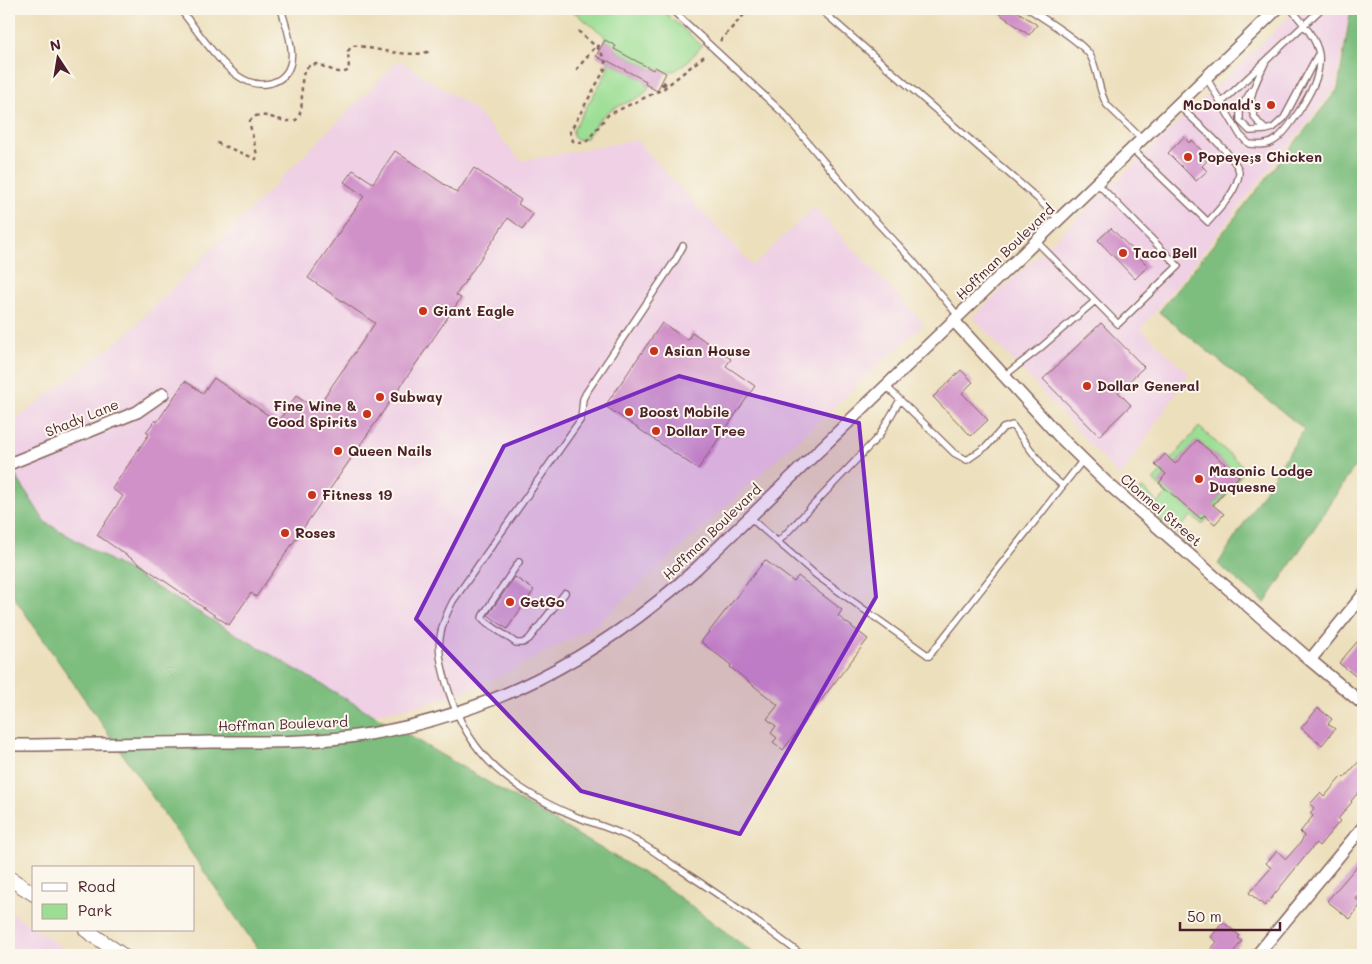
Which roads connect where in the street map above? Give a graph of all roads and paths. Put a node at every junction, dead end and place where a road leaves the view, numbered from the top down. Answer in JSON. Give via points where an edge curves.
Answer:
{"nodes":[{"id":1,"x":180,"y":9,"type":"edge"},
{"id":2,"x":281,"y":9,"type":"edge"},
{"id":3,"x":671,"y":9,"type":"edge"},
{"id":4,"x":749,"y":9,"type":"edge"},
{"id":5,"x":820,"y":9,"type":"edge"},
{"id":6,"x":1029,"y":9,"type":"edge"},
{"id":7,"x":1277,"y":9,"type":"edge"},
{"id":8,"x":1291,"y":9,"type":"edge"},
{"id":9,"x":1320,"y":9,"type":"edge"},
{"id":10,"x":1304,"y":25,"type":"junction"},
{"id":11,"x":578,"y":31,"type":"dead end"},
{"id":12,"x":596,"y":46,"type":"junction"},
{"id":13,"x":602,"y":46,"type":"dead end"},
{"id":14,"x":714,"y":48,"type":"junction"},
{"id":15,"x":430,"y":51,"type":"dead end"},
{"id":16,"x":1319,"y":53,"type":"junction"},
{"id":17,"x":1266,"y":61,"type":"junction"},
{"id":18,"x":576,"y":70,"type":"dead end"},
{"id":19,"x":1206,"y":77,"type":"junction"},
{"id":20,"x":662,"y":80,"type":"dead end"},
{"id":21,"x":660,"y":84,"type":"dead end"},
{"id":22,"x":667,"y":86,"type":"junction"},
{"id":23,"x":1253,"y":89,"type":"junction"},
{"id":24,"x":1221,"y":103,"type":"junction"},
{"id":25,"x":1178,"y":105,"type":"junction"},
{"id":26,"x":1266,"y":130,"type":"junction"},
{"id":27,"x":1142,"y":139,"type":"junction"},
{"id":28,"x":217,"y":144,"type":"dead end"},
{"id":29,"x":1132,"y":149,"type":"junction"},
{"id":30,"x":1097,"y":182,"type":"junction"},
{"id":31,"x":1059,"y":220,"type":"junction"},
{"id":32,"x":1037,"y":242,"type":"junction"},
{"id":33,"x":683,"y":246,"type":"dead end"},
{"id":34,"x":1095,"y":301,"type":"junction"},
{"id":35,"x":956,"y":319,"type":"junction"},
{"id":36,"x":1004,"y":376,"type":"junction"},
{"id":37,"x":886,"y":386,"type":"junction"},
{"id":38,"x":163,"y":394,"type":"dead end"},
{"id":39,"x":900,"y":400,"type":"junction"},
{"id":40,"x":1083,"y":460,"type":"junction"},
{"id":41,"x":9,"y":464,"type":"edge"},
{"id":42,"x":1062,"y":485,"type":"junction"},
{"id":43,"x":749,"y":517,"type":"junction"},
{"id":44,"x":778,"y":542,"type":"junction"},
{"id":45,"x":519,"y":562,"type":"dead end"},
{"id":46,"x":564,"y":593,"type":"dead end"},
{"id":47,"x":1363,"y":595,"type":"edge"},
{"id":48,"x":1310,"y":660,"type":"junction"},
{"id":49,"x":1363,"y":704,"type":"edge"},
{"id":50,"x":455,"y":712,"type":"junction"},
{"id":51,"x":9,"y":745,"type":"edge"},
{"id":52,"x":1363,"y":827,"type":"edge"},
{"id":53,"x":9,"y":878,"type":"edge"},
{"id":54,"x":32,"y":893,"type":"edge"},
{"id":55,"x":89,"y":932,"type":"edge"},
{"id":56,"x":122,"y":955,"type":"edge"},
{"id":57,"x":802,"y":955,"type":"edge"},
{"id":58,"x":1257,"y":955,"type":"edge"}],
"edges":[{"from":1,"to":2,"type":"lane","via":[[231,70],[246,81],[262,84],[279,80],[292,56]]},
{"from":3,"to":14,"type":"lane"},
{"from":4,"to":14,"type":"path"},
{"from":5,"to":31,"type":"lane"},
{"from":6,"to":27,"type":"lane","via":[[1087,51],[1103,99]]},
{"from":7,"to":19,"type":"street","name":"Hoffman Boulevard"},
{"from":8,"to":10,"type":"lane"},
{"from":9,"to":10,"type":"lane"},
{"from":10,"to":16,"type":"lane"},
{"from":10,"to":17,"type":"lane"},
{"from":11,"to":12,"type":"path"},
{"from":12,"to":13,"type":"path"},
{"from":12,"to":18,"type":"path"},
{"from":12,"to":22,"type":"path","via":[[605,61],[605,69],[571,128],[573,141],[587,141],[608,115]]},
{"from":14,"to":22,"type":"path"},
{"from":14,"to":35,"type":"lane","via":[[784,114],[857,201],[913,261]]},
{"from":15,"to":28,"type":"path","via":[[420,54],[352,46],[348,51],[349,70],[345,73],[316,64],[306,69],[302,81],[302,109],[296,120],[289,122],[265,115],[253,116],[250,125],[256,158]]},
{"from":16,"to":24,"type":"lane","via":[[1315,83],[1276,140],[1265,145],[1249,144]]},
{"from":16,"to":26,"type":"lane","via":[[1284,118]]},
{"from":17,"to":23,"type":"lane"},
{"from":17,"to":24,"type":"lane"},
{"from":19,"to":24,"type":"lane"},
{"from":19,"to":25,"type":"street","name":"Hoffman Boulevard"},
{"from":20,"to":22,"type":"path"},
{"from":21,"to":22,"type":"path"},
{"from":23,"to":26,"type":"lane","via":[[1253,116]]},
{"from":23,"to":26,"type":"lane","via":[[1240,109],[1240,121],[1250,131]]},
{"from":25,"to":27,"type":"street","name":"Hoffman Boulevard"},
{"from":25,"to":29,"type":"lane","via":[[1238,166],[1236,184],[1208,222]]},
{"from":27,"to":29,"type":"street","name":"Hoffman Boulevard"},
{"from":29,"to":30,"type":"street","name":"Hoffman Boulevard"},
{"from":30,"to":31,"type":"street","name":"Hoffman Boulevard"},
{"from":30,"to":34,"type":"lane","via":[[1178,266],[1118,324]]},
{"from":31,"to":32,"type":"street","name":"Hoffman Boulevard"},
{"from":32,"to":34,"type":"lane"},
{"from":32,"to":35,"type":"street","name":"Hoffman Boulevard"},
{"from":33,"to":50,"type":"lane","via":[[583,399],[580,419],[446,614],[441,628],[439,654]]},
{"from":34,"to":36,"type":"lane"},
{"from":35,"to":36,"type":"street","name":"Clonmel Street"},
{"from":35,"to":37,"type":"street","name":"Hoffman Boulevard"},
{"from":36,"to":40,"type":"street","name":"Clonmel Street"},
{"from":37,"to":39,"type":"lane"},
{"from":37,"to":43,"type":"street","name":"Hoffman Boulevard"},
{"from":38,"to":41,"type":"street","name":"Shady Lane","via":[[137,412]]},
{"from":39,"to":42,"type":"lane","via":[[954,453],[967,460],[987,446],[1003,428],[1012,425],[1049,474]]},
{"from":39,"to":44,"type":"lane","via":[[880,436]]},
{"from":40,"to":42,"type":"lane"},
{"from":40,"to":48,"type":"street","name":"Clonmel Street"},
{"from":42,"to":44,"type":"lane","via":[[929,656],[816,575]]},
{"from":43,"to":44,"type":"lane"},
{"from":43,"to":50,"type":"street","name":"Hoffman Boulevard","via":[[672,591],[595,648],[520,688]]},
{"from":45,"to":46,"type":"lane","via":[[483,615],[484,620],[508,638],[519,644],[526,642]]},
{"from":47,"to":48,"type":"street"},
{"from":48,"to":49,"type":"street","name":"Clonmel Street"},
{"from":50,"to":51,"type":"street","name":"Hoffman Boulevard","via":[[386,731],[314,741]]},
{"from":50,"to":57,"type":"lane","via":[[475,745],[502,776],[568,813],[638,842],[723,897]]},
{"from":52,"to":58,"type":"street"},
{"from":53,"to":54,"type":"street"},
{"from":55,"to":56,"type":"street"}]}
